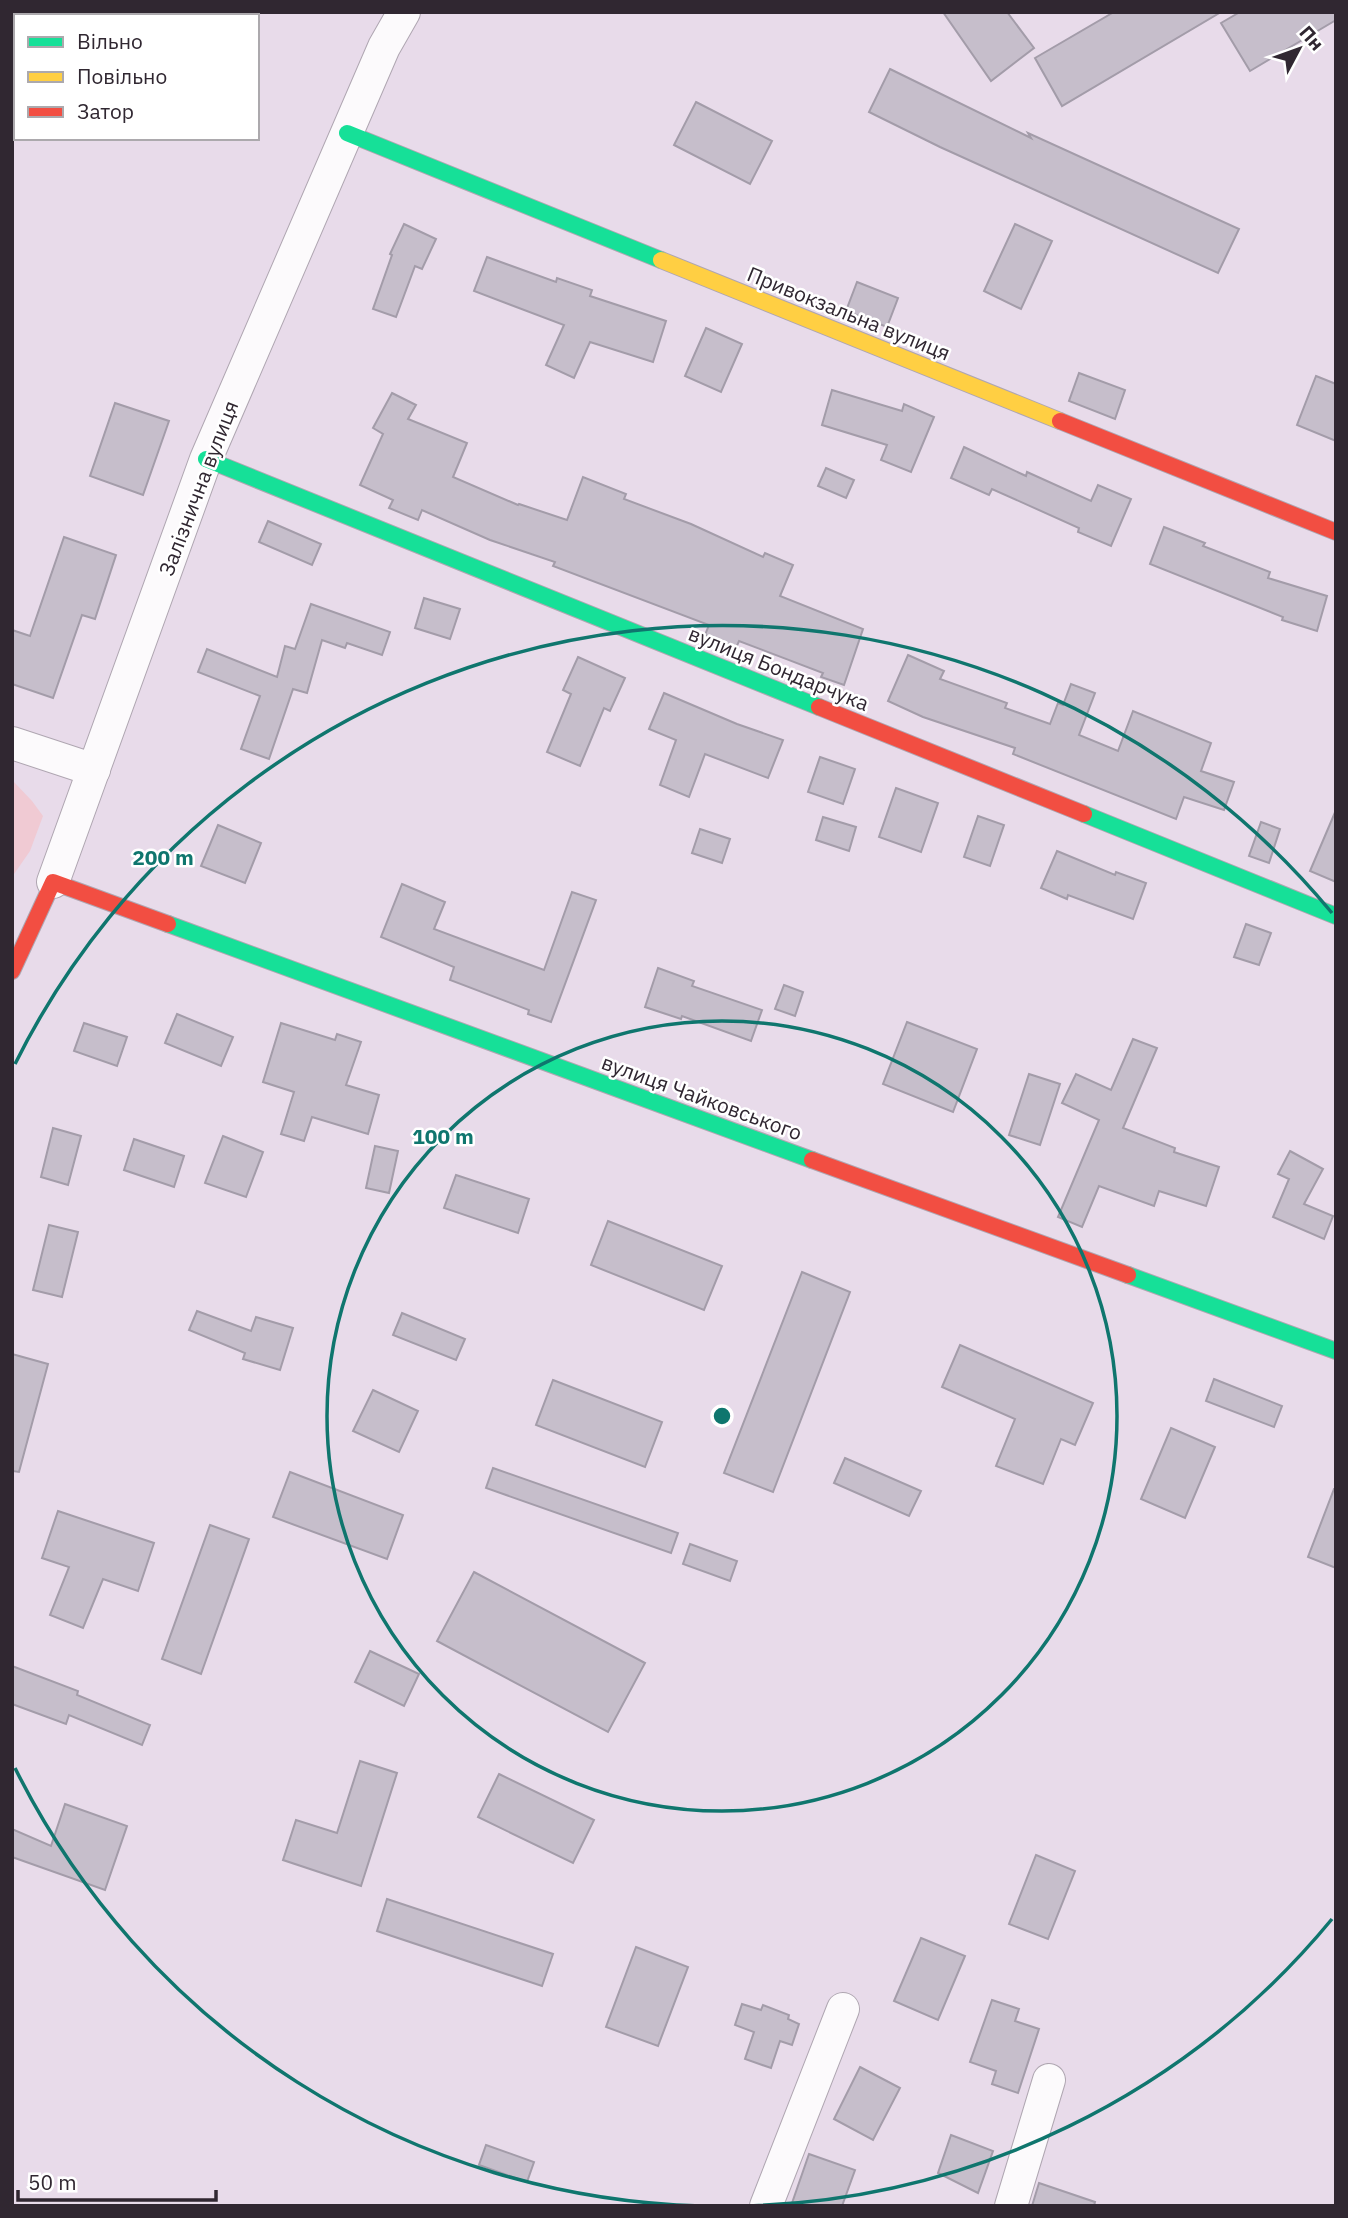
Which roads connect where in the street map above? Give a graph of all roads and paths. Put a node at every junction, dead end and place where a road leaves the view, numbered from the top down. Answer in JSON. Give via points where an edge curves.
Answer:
{"nodes":[{"id":1,"x":404,"y":12,"type":"edge"},
{"id":2,"x":347,"y":133,"type":"junction"},
{"id":3,"x":206,"y":459,"type":"junction"},
{"id":4,"x":1336,"y":532,"type":"edge"},
{"id":5,"x":12,"y":743,"type":"edge"},
{"id":6,"x":93,"y":770,"type":"junction"},
{"id":7,"x":53,"y":882,"type":"junction"},
{"id":8,"x":1336,"y":916,"type":"edge"},
{"id":9,"x":16,"y":953,"type":"edge"},
{"id":10,"x":1336,"y":1351,"type":"edge"},
{"id":11,"x":843,"y":2009,"type":"dead end"},
{"id":12,"x":1049,"y":2080,"type":"dead end"},
{"id":13,"x":766,"y":2206,"type":"edge"},
{"id":14,"x":1011,"y":2206,"type":"edge"}],
"edges":[{"from":1,"to":2,"type":"street","name":"Залізнична вулиця"},
{"from":2,"to":3,"type":"street","name":"Залізнична вулиця"},
{"from":2,"to":4,"type":"street","name":"Привокзальна вулиця"},
{"from":3,"to":6,"type":"street","name":"Залізнична вулиця"},
{"from":3,"to":8,"type":"street","name":"вулиця Бондарчука"},
{"from":5,"to":6,"type":"street"},
{"from":6,"to":7,"type":"street","name":"Залізнична вулиця"},
{"from":7,"to":9,"type":"street","name":"Залізнична вулиця"},
{"from":7,"to":10,"type":"street","name":"вулиця Чайковського"},
{"from":11,"to":13,"type":"street"},
{"from":12,"to":14,"type":"street"}]}
